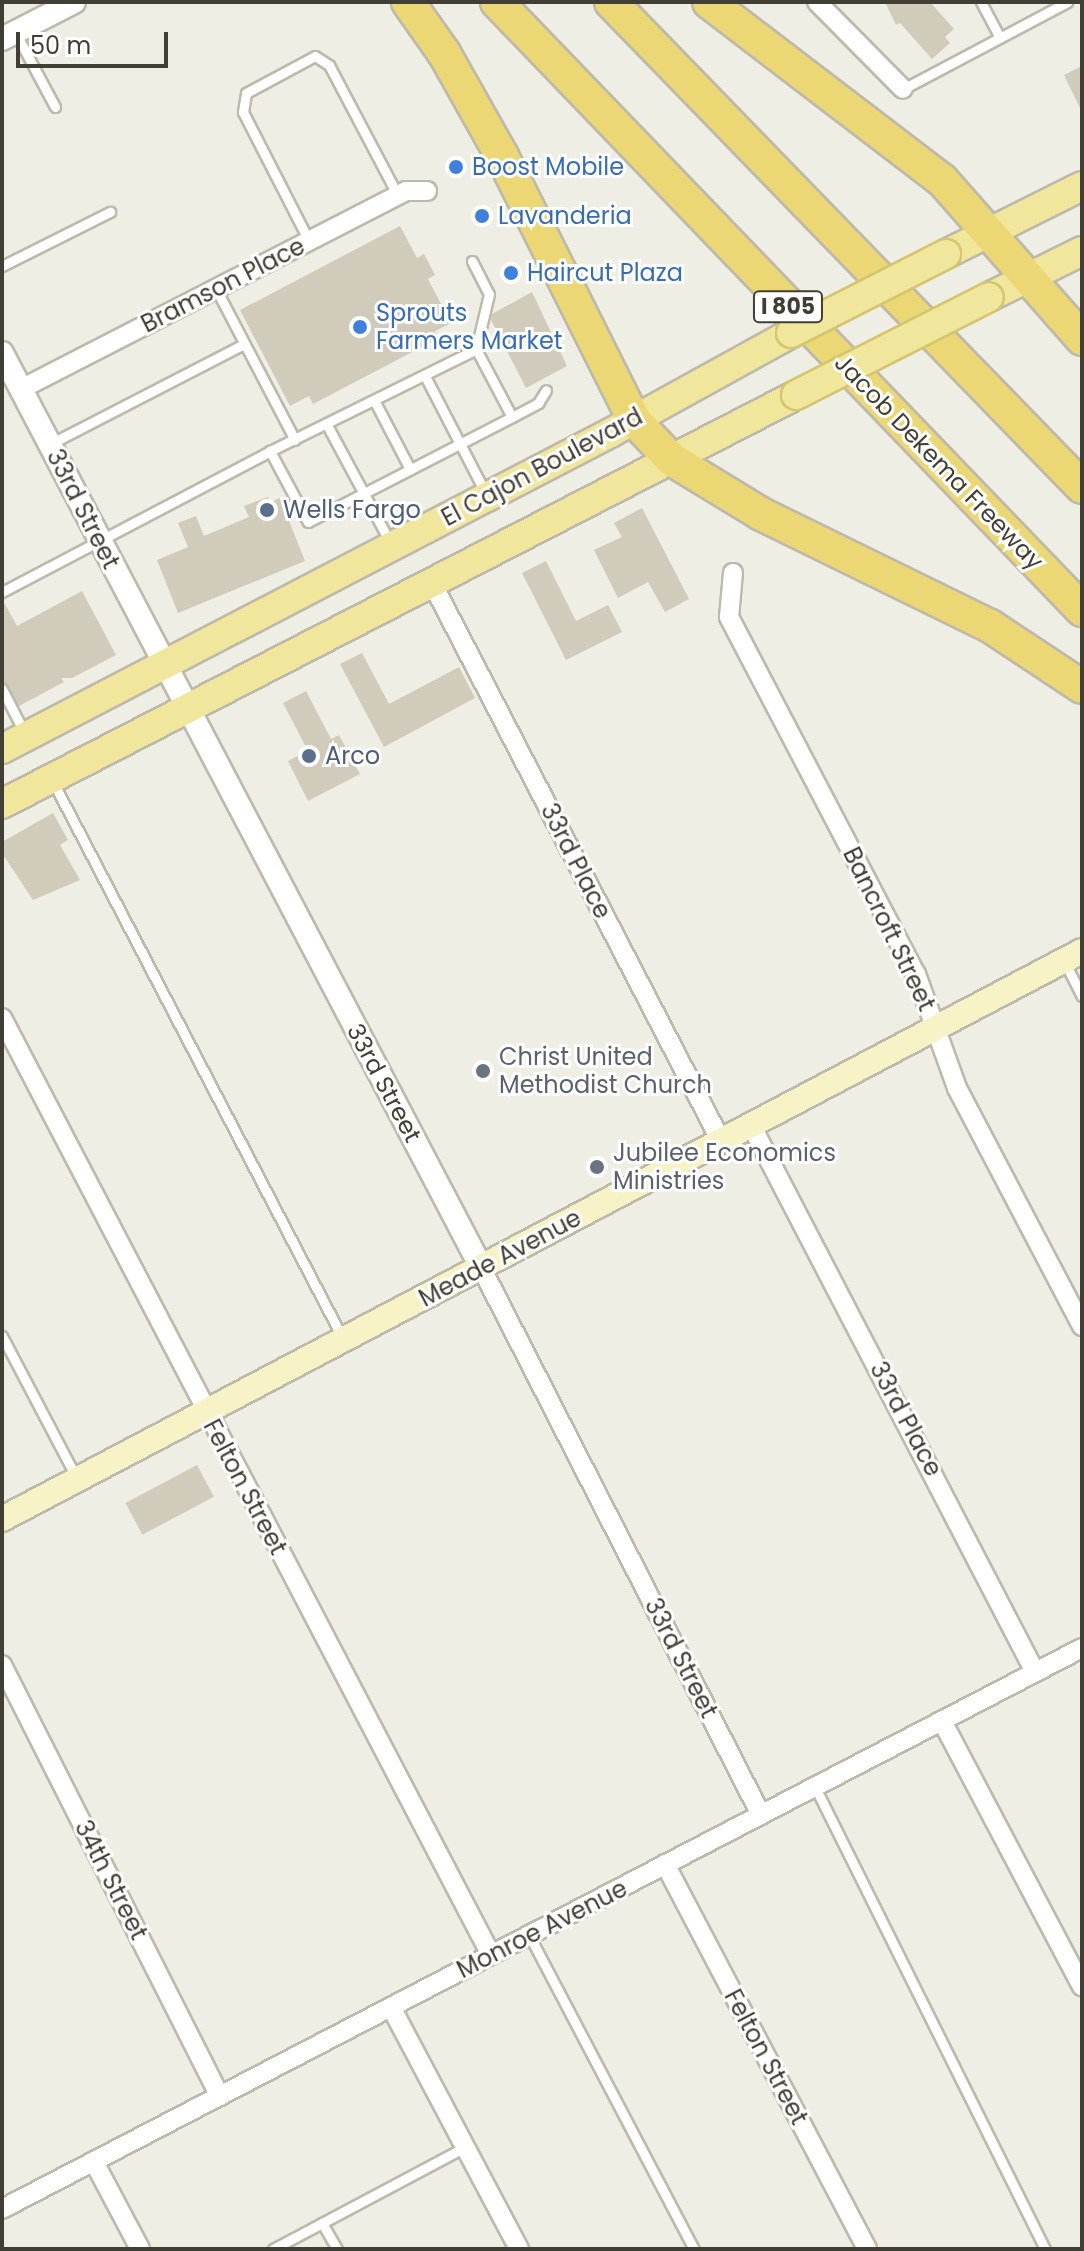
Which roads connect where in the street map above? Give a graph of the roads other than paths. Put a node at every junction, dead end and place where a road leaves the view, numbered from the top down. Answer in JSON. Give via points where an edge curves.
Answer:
{"nodes":[{"id":1,"x":408,"y":2,"type":"edge"},
{"id":2,"x":497,"y":2,"type":"edge"},
{"id":3,"x":611,"y":2,"type":"edge"},
{"id":4,"x":709,"y":2,"type":"edge"},
{"id":5,"x":817,"y":2,"type":"edge"},
{"id":6,"x":981,"y":2,"type":"edge"},
{"id":7,"x":1067,"y":2,"type":"edge"},
{"id":8,"x":61,"y":5,"type":"edge"},
{"id":9,"x":8,"y":35,"type":"edge"},
{"id":10,"x":1000,"y":37,"type":"junction"},
{"id":11,"x":903,"y":89,"type":"joint"},
{"id":12,"x":55,"y":107,"type":"dead end"},
{"id":13,"x":1082,"y":186,"type":"edge"},
{"id":14,"x":427,"y":191,"type":"dead end"},
{"id":15,"x":398,"y":196,"type":"junction"},
{"id":16,"x":110,"y":212,"type":"dead end"},
{"id":17,"x":992,"y":231,"type":"junction"},
{"id":18,"x":309,"y":241,"type":"junction"},
{"id":19,"x":1082,"y":251,"type":"edge"},
{"id":20,"x":472,"y":261,"type":"dead end"},
{"id":21,"x":2,"y":266,"type":"edge"},
{"id":22,"x":1031,"y":277,"type":"junction"},
{"id":23,"x":216,"y":289,"type":"junction"},
{"id":24,"x":1082,"y":339,"type":"edge"},
{"id":25,"x":244,"y":344,"type":"junction"},
{"id":26,"x":476,"y":349,"type":"junction"},
{"id":27,"x":2,"y":353,"type":"edge"},
{"id":28,"x":425,"y":376,"type":"junction"},
{"id":29,"x":21,"y":389,"type":"junction"},
{"id":30,"x":546,"y":390,"type":"dead end"},
{"id":31,"x":375,"y":402,"type":"junction"},
{"id":32,"x":512,"y":417,"type":"junction"},
{"id":33,"x":634,"y":420,"type":"junction"},
{"id":34,"x":327,"y":425,"type":"junction"},
{"id":35,"x":295,"y":440,"type":"junction"},
{"id":36,"x":49,"y":444,"type":"junction"},
{"id":37,"x":460,"y":444,"type":"junction"},
{"id":38,"x":270,"y":451,"type":"junction"},
{"id":39,"x":671,"y":459,"type":"junction"},
{"id":40,"x":410,"y":469,"type":"junction"},
{"id":41,"x":1082,"y":487,"type":"edge"},
{"id":42,"x":363,"y":493,"type":"junction"},
{"id":43,"x":488,"y":497,"type":"junction"},
{"id":44,"x":100,"y":542,"type":"junction"},
{"id":45,"x":393,"y":546,"type":"junction"},
{"id":46,"x":733,"y":573,"type":"dead end"},
{"id":47,"x":431,"y":581,"type":"junction"},
{"id":48,"x":2,"y":592,"type":"edge"},
{"id":49,"x":1082,"y":610,"type":"edge"},
{"id":50,"x":164,"y":665,"type":"junction"},
{"id":51,"x":1082,"y":687,"type":"edge"},
{"id":52,"x":2,"y":689,"type":"edge"},
{"id":53,"x":187,"y":709,"type":"junction"},
{"id":54,"x":14,"y":742,"type":"edge"},
{"id":55,"x":51,"y":778,"type":"junction"},
{"id":56,"x":2,"y":804,"type":"edge"},
{"id":57,"x":1072,"y":956,"type":"edge"},
{"id":58,"x":1082,"y":996,"type":"edge"},
{"id":59,"x":2,"y":1018,"type":"edge"},
{"id":60,"x":936,"y":1026,"type":"junction"},
{"id":61,"x":751,"y":1125,"type":"junction"},
{"id":62,"x":721,"y":1141,"type":"junction"},
{"id":63,"x":482,"y":1269,"type":"junction"},
{"id":64,"x":1082,"y":1326,"type":"edge"},
{"id":65,"x":2,"y":1336,"type":"edge"},
{"id":66,"x":343,"y":1340,"type":"junction"},
{"id":67,"x":206,"y":1411,"type":"junction"},
{"id":68,"x":77,"y":1480,"type":"junction"},
{"id":69,"x":2,"y":1519,"type":"edge"},
{"id":70,"x":1082,"y":1648,"type":"edge"},
{"id":71,"x":2,"y":1665,"type":"edge"},
{"id":72,"x":1035,"y":1672,"type":"junction"},
{"id":73,"x":942,"y":1721,"type":"junction"},
{"id":74,"x":815,"y":1787,"type":"junction"},
{"id":75,"x":761,"y":1815,"type":"junction"},
{"id":76,"x":665,"y":1864,"type":"junction"},
{"id":77,"x":529,"y":1935,"type":"junction"},
{"id":78,"x":491,"y":1955,"type":"junction"},
{"id":79,"x":1082,"y":1986,"type":"edge"},
{"id":80,"x":391,"y":2007,"type":"junction"},
{"id":81,"x":220,"y":2096,"type":"junction"},
{"id":82,"x":465,"y":2147,"type":"junction"},
{"id":83,"x":94,"y":2162,"type":"junction"},
{"id":84,"x":2,"y":2209,"type":"edge"},
{"id":85,"x":322,"y":2223,"type":"junction"},
{"id":86,"x":140,"y":2249,"type":"edge"},
{"id":87,"x":273,"y":2249,"type":"edge"},
{"id":88,"x":337,"y":2249,"type":"edge"},
{"id":89,"x":519,"y":2249,"type":"edge"},
{"id":90,"x":694,"y":2249,"type":"edge"},
{"id":91,"x":867,"y":2249,"type":"edge"},
{"id":92,"x":1045,"y":2249,"type":"edge"}],
"edges":[{"from":1,"to":33,"type":"highway","via":[[444,53],[502,156]]},
{"from":2,"to":49,"type":"highway","name":"Jacob Dekema Freeway","number":"I 805"},
{"from":3,"to":41,"type":"highway"},
{"from":4,"to":17,"type":"highway","via":[[942,180]]},
{"from":5,"to":11,"type":"street"},
{"from":6,"to":10,"type":"lane"},
{"from":7,"to":10,"type":"lane"},
{"from":8,"to":9,"type":"street"},
{"from":9,"to":12,"type":"lane"},
{"from":10,"to":11,"type":"lane"},
{"from":13,"to":17,"type":"main road","name":"El Cajon Boulevard"},
{"from":14,"to":15,"type":"street","name":"Bramson Place"},
{"from":15,"to":18,"type":"street","name":"Bramson Place"},
{"from":15,"to":18,"type":"lane","via":[[329,65],[315,56],[246,93],[243,112]]},
{"from":16,"to":21,"type":"lane"},
{"from":17,"to":22,"type":"highway"},
{"from":17,"to":33,"type":"main road","name":"El Cajon Boulevard","bridge":true,"via":[[756,351]]},
{"from":18,"to":23,"type":"street","name":"Bramson Place"},
{"from":19,"to":22,"type":"main road","name":"El Cajon Boulevard"},
{"from":20,"to":26,"type":"lane","via":[[489,294]]},
{"from":22,"to":24,"type":"highway"},
{"from":22,"to":39,"type":"main road","name":"El Cajon Boulevard","bridge":true},
{"from":23,"to":25,"type":"lane"},
{"from":23,"to":29,"type":"street","name":"Bramson Place"},
{"from":25,"to":35,"type":"lane"},
{"from":25,"to":36,"type":"lane"},
{"from":26,"to":28,"type":"lane"},
{"from":26,"to":32,"type":"lane"},
{"from":27,"to":29,"type":"street","name":"33rd Street"},
{"from":28,"to":31,"type":"lane"},
{"from":28,"to":37,"type":"lane"},
{"from":29,"to":36,"type":"street","name":"33rd Street"},
{"from":30,"to":32,"type":"lane","via":[[538,403]]},
{"from":31,"to":34,"type":"lane"},
{"from":31,"to":40,"type":"lane"},
{"from":32,"to":37,"type":"lane"},
{"from":33,"to":39,"type":"highway"},
{"from":33,"to":43,"type":"main road","name":"El Cajon Boulevard"},
{"from":34,"to":35,"type":"lane"},
{"from":34,"to":42,"type":"lane"},
{"from":35,"to":38,"type":"lane"},
{"from":36,"to":44,"type":"street","name":"33rd Street"},
{"from":37,"to":40,"type":"lane"},
{"from":37,"to":43,"type":"lane"},
{"from":38,"to":42,"type":"lane","via":[[308,522]]},
{"from":38,"to":44,"type":"lane"},
{"from":39,"to":47,"type":"main road","name":"El Cajon Boulevard"},
{"from":39,"to":51,"type":"highway","via":[[761,514],[990,626]]},
{"from":40,"to":42,"type":"lane"},
{"from":42,"to":45,"type":"lane"},
{"from":43,"to":45,"type":"main road","name":"El Cajon Boulevard"},
{"from":44,"to":48,"type":"lane"},
{"from":44,"to":50,"type":"street","name":"33rd Street"},
{"from":45,"to":50,"type":"main road","name":"El Cajon Boulevard"},
{"from":46,"to":60,"type":"street","name":"Bancroft Street","via":[[729,617],[916,974]]},
{"from":47,"to":53,"type":"main road","name":"El Cajon Boulevard"},
{"from":47,"to":62,"type":"street","name":"33rd Place"},
{"from":50,"to":53,"type":"street","name":"33rd Street"},
{"from":50,"to":54,"type":"main road","name":"El Cajon Boulevard"},
{"from":52,"to":54,"type":"lane"},
{"from":53,"to":55,"type":"main road","name":"El Cajon Boulevard"},
{"from":53,"to":63,"type":"street","name":"33rd Street"},
{"from":55,"to":56,"type":"main road","name":"El Cajon Boulevard"},
{"from":55,"to":66,"type":"lane"},
{"from":57,"to":58,"type":"lane"},
{"from":57,"to":60,"type":"main road","name":"Meade Avenue"},
{"from":59,"to":67,"type":"street","name":"Felton Street"},
{"from":60,"to":61,"type":"main road","name":"Meade Avenue"},
{"from":60,"to":64,"type":"street","name":"Bancroft Street","via":[[957,1088]]},
{"from":61,"to":62,"type":"main road","name":"Meade Avenue"},
{"from":61,"to":72,"type":"street","name":"33rd Place"},
{"from":62,"to":63,"type":"main road","name":"Meade Avenue"},
{"from":63,"to":66,"type":"main road","name":"Meade Avenue"},
{"from":63,"to":75,"type":"street","name":"33rd Street"},
{"from":65,"to":68,"type":"lane"},
{"from":66,"to":67,"type":"main road","name":"Meade Avenue"},
{"from":67,"to":68,"type":"main road","name":"Meade Avenue"},
{"from":67,"to":78,"type":"street","name":"Felton Street"},
{"from":68,"to":69,"type":"main road","name":"Meade Avenue"},
{"from":70,"to":72,"type":"street","name":"Monroe Avenue"},
{"from":71,"to":81,"type":"street","name":"34th Street"},
{"from":72,"to":73,"type":"street","name":"Monroe Avenue"},
{"from":73,"to":74,"type":"street","name":"Monroe Avenue"},
{"from":73,"to":79,"type":"street"},
{"from":74,"to":75,"type":"street","name":"Monroe Avenue"},
{"from":74,"to":92,"type":"lane"},
{"from":75,"to":76,"type":"street","name":"Monroe Avenue"},
{"from":76,"to":77,"type":"street","name":"Monroe Avenue"},
{"from":76,"to":91,"type":"street","name":"Felton Street"},
{"from":77,"to":78,"type":"street","name":"Monroe Avenue"},
{"from":77,"to":90,"type":"lane"},
{"from":78,"to":80,"type":"street","name":"Monroe Avenue"},
{"from":80,"to":81,"type":"street","name":"Monroe Avenue"},
{"from":80,"to":82,"type":"street"},
{"from":81,"to":83,"type":"street","name":"Monroe Avenue"},
{"from":82,"to":85,"type":"lane"},
{"from":82,"to":89,"type":"street"},
{"from":83,"to":84,"type":"street","name":"Monroe Avenue"},
{"from":83,"to":86,"type":"street"},
{"from":85,"to":87,"type":"lane"},
{"from":85,"to":88,"type":"lane"}]}
